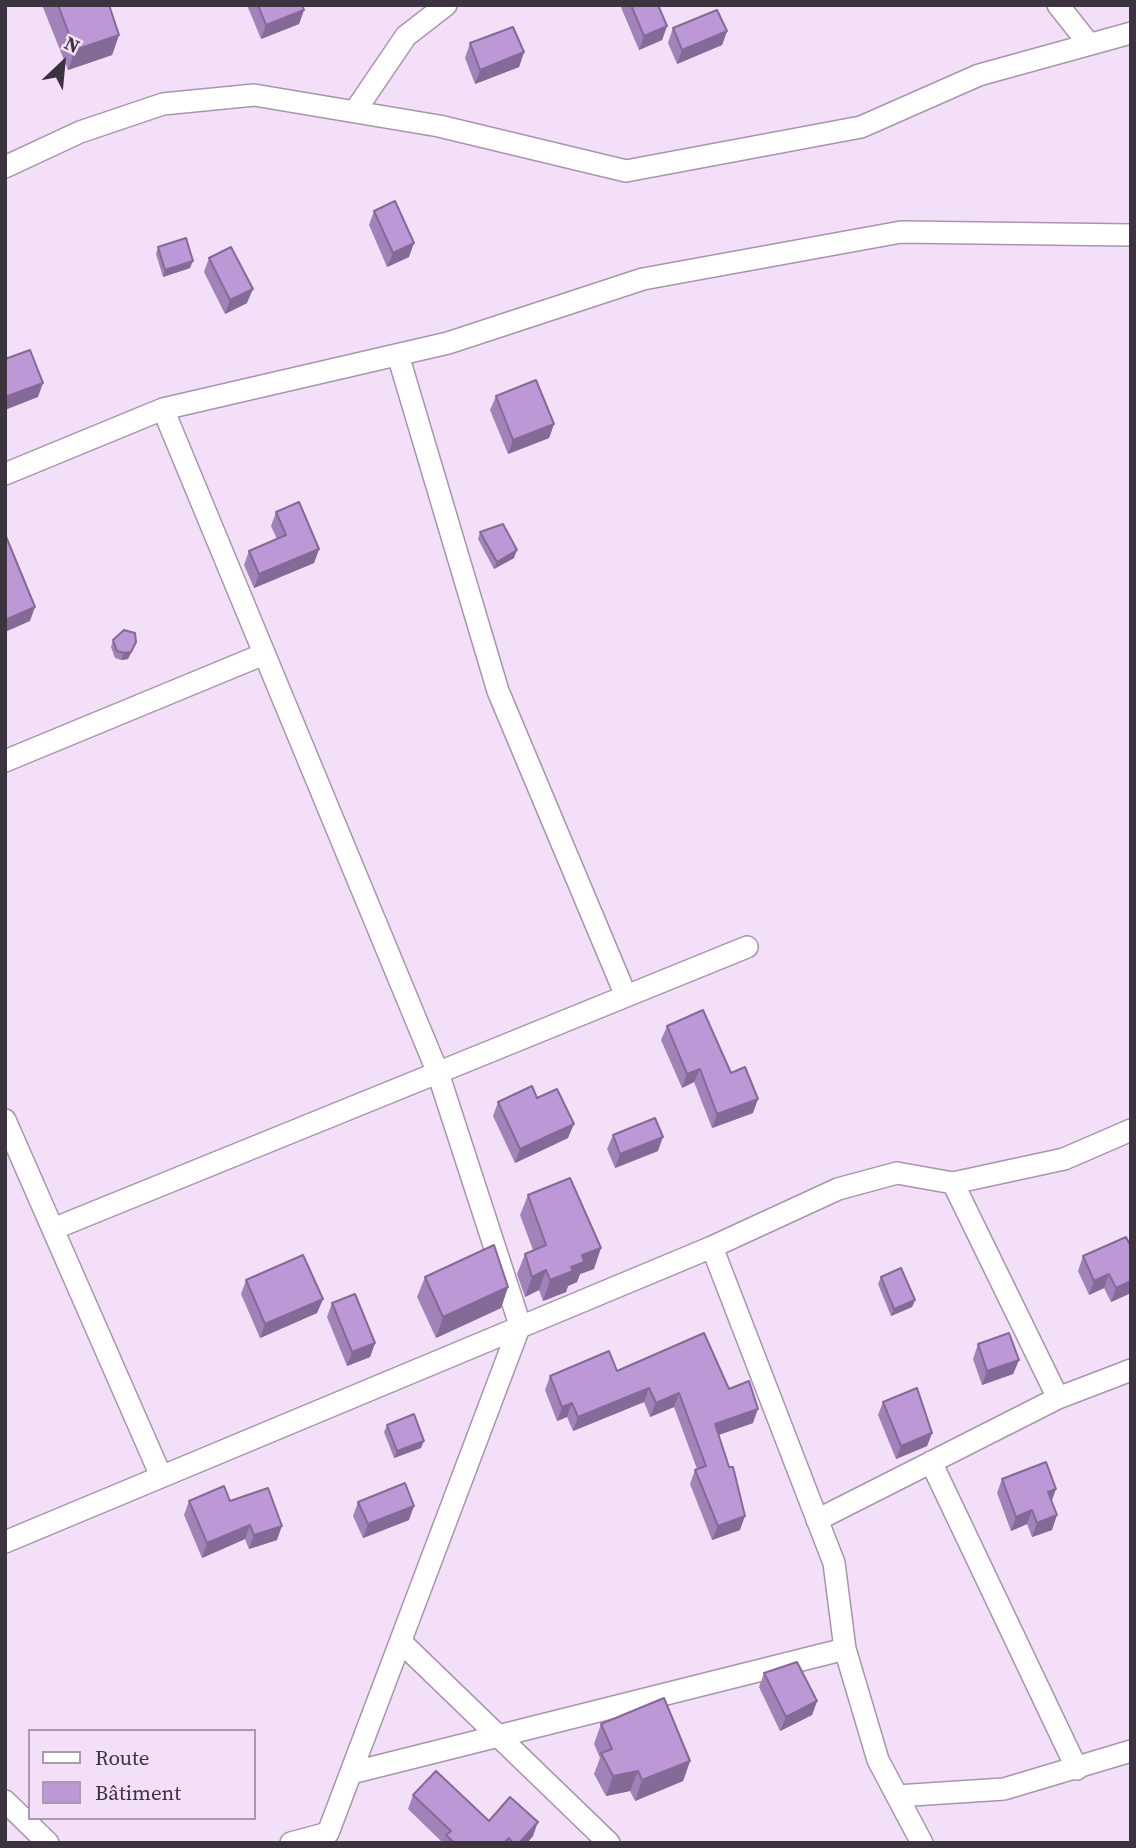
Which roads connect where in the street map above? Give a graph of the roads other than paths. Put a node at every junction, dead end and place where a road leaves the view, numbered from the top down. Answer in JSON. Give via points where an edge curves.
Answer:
{"nodes":[{"id":1,"x":446,"y":5,"type":"edge"},
{"id":2,"x":1058,"y":5,"type":"edge"},
{"id":3,"x":1131,"y":33,"type":"edge"},
{"id":4,"x":1090,"y":44,"type":"junction"},
{"id":5,"x":355,"y":111,"type":"junction"},
{"id":6,"x":5,"y":167,"type":"edge"},
{"id":7,"x":1131,"y":235,"type":"edge"},
{"id":8,"x":398,"y":355,"type":"junction"},
{"id":9,"x":163,"y":409,"type":"junction"},
{"id":10,"x":5,"y":474,"type":"edge"},
{"id":11,"x":264,"y":654,"type":"junction"},
{"id":12,"x":5,"y":761,"type":"edge"},
{"id":13,"x":747,"y":947,"type":"dead end"},
{"id":14,"x":626,"y":996,"type":"junction"},
{"id":15,"x":438,"y":1073,"type":"junction"},
{"id":16,"x":5,"y":1120,"type":"edge"},
{"id":17,"x":1131,"y":1130,"type":"edge"},
{"id":18,"x":953,"y":1182,"type":"junction"},
{"id":19,"x":53,"y":1229,"type":"junction"},
{"id":20,"x":712,"y":1247,"type":"junction"},
{"id":21,"x":520,"y":1325,"type":"junction"},
{"id":22,"x":1131,"y":1370,"type":"edge"},
{"id":23,"x":1058,"y":1398,"type":"junction"},
{"id":24,"x":931,"y":1462,"type":"junction"},
{"id":25,"x":161,"y":1476,"type":"junction"},
{"id":26,"x":817,"y":1520,"type":"junction"},
{"id":27,"x":5,"y":1542,"type":"edge"},
{"id":28,"x":401,"y":1642,"type":"junction"},
{"id":29,"x":845,"y":1648,"type":"junction"},
{"id":30,"x":498,"y":1736,"type":"junction"},
{"id":31,"x":1131,"y":1751,"type":"edge"},
{"id":32,"x":1077,"y":1769,"type":"junction"},
{"id":33,"x":351,"y":1773,"type":"junction"},
{"id":34,"x":897,"y":1796,"type":"junction"},
{"id":35,"x":5,"y":1801,"type":"edge"},
{"id":36,"x":333,"y":1838,"type":"edge"},
{"id":37,"x":48,"y":1843,"type":"edge"},
{"id":38,"x":291,"y":1843,"type":"edge"},
{"id":39,"x":609,"y":1843,"type":"edge"},
{"id":40,"x":922,"y":1843,"type":"edge"}],
"edges":[{"from":1,"to":5,"type":"street","via":[[406,36]]},
{"from":2,"to":4,"type":"street"},
{"from":3,"to":4,"type":"street"},
{"from":4,"to":5,"type":"street","via":[[979,75],[861,127],[626,171],[439,126]]},
{"from":5,"to":6,"type":"street","via":[[254,94],[163,104],[80,132]]},
{"from":7,"to":8,"type":"street","via":[[901,232],[643,279]]},
{"from":8,"to":9,"type":"street"},
{"from":8,"to":14,"type":"street","via":[[498,691]]},
{"from":9,"to":10,"type":"street"},
{"from":9,"to":11,"type":"street"},
{"from":11,"to":12,"type":"street"},
{"from":11,"to":15,"type":"street"},
{"from":13,"to":14,"type":"street"},
{"from":14,"to":15,"type":"street"},
{"from":15,"to":19,"type":"street"},
{"from":15,"to":21,"type":"street"},
{"from":16,"to":19,"type":"street"},
{"from":17,"to":18,"type":"street","via":[[1063,1159]]},
{"from":18,"to":20,"type":"street","via":[[897,1172],[838,1189]]},
{"from":18,"to":23,"type":"street"},
{"from":19,"to":25,"type":"street"},
{"from":20,"to":21,"type":"street"},
{"from":20,"to":26,"type":"street"},
{"from":21,"to":25,"type":"street"},
{"from":21,"to":28,"type":"street"},
{"from":22,"to":23,"type":"street"},
{"from":23,"to":24,"type":"street"},
{"from":24,"to":26,"type":"street"},
{"from":24,"to":32,"type":"street"},
{"from":25,"to":27,"type":"street"},
{"from":26,"to":29,"type":"street","via":[[834,1563]]},
{"from":28,"to":30,"type":"street"},
{"from":28,"to":33,"type":"street"},
{"from":29,"to":30,"type":"street"},
{"from":29,"to":34,"type":"street","via":[[878,1760]]},
{"from":30,"to":33,"type":"street"},
{"from":30,"to":39,"type":"street"},
{"from":31,"to":32,"type":"street"},
{"from":32,"to":34,"type":"street","via":[[1004,1789]]},
{"from":33,"to":36,"type":"street"},
{"from":34,"to":40,"type":"street"},
{"from":35,"to":37,"type":"street"},
{"from":36,"to":38,"type":"street"}]}
